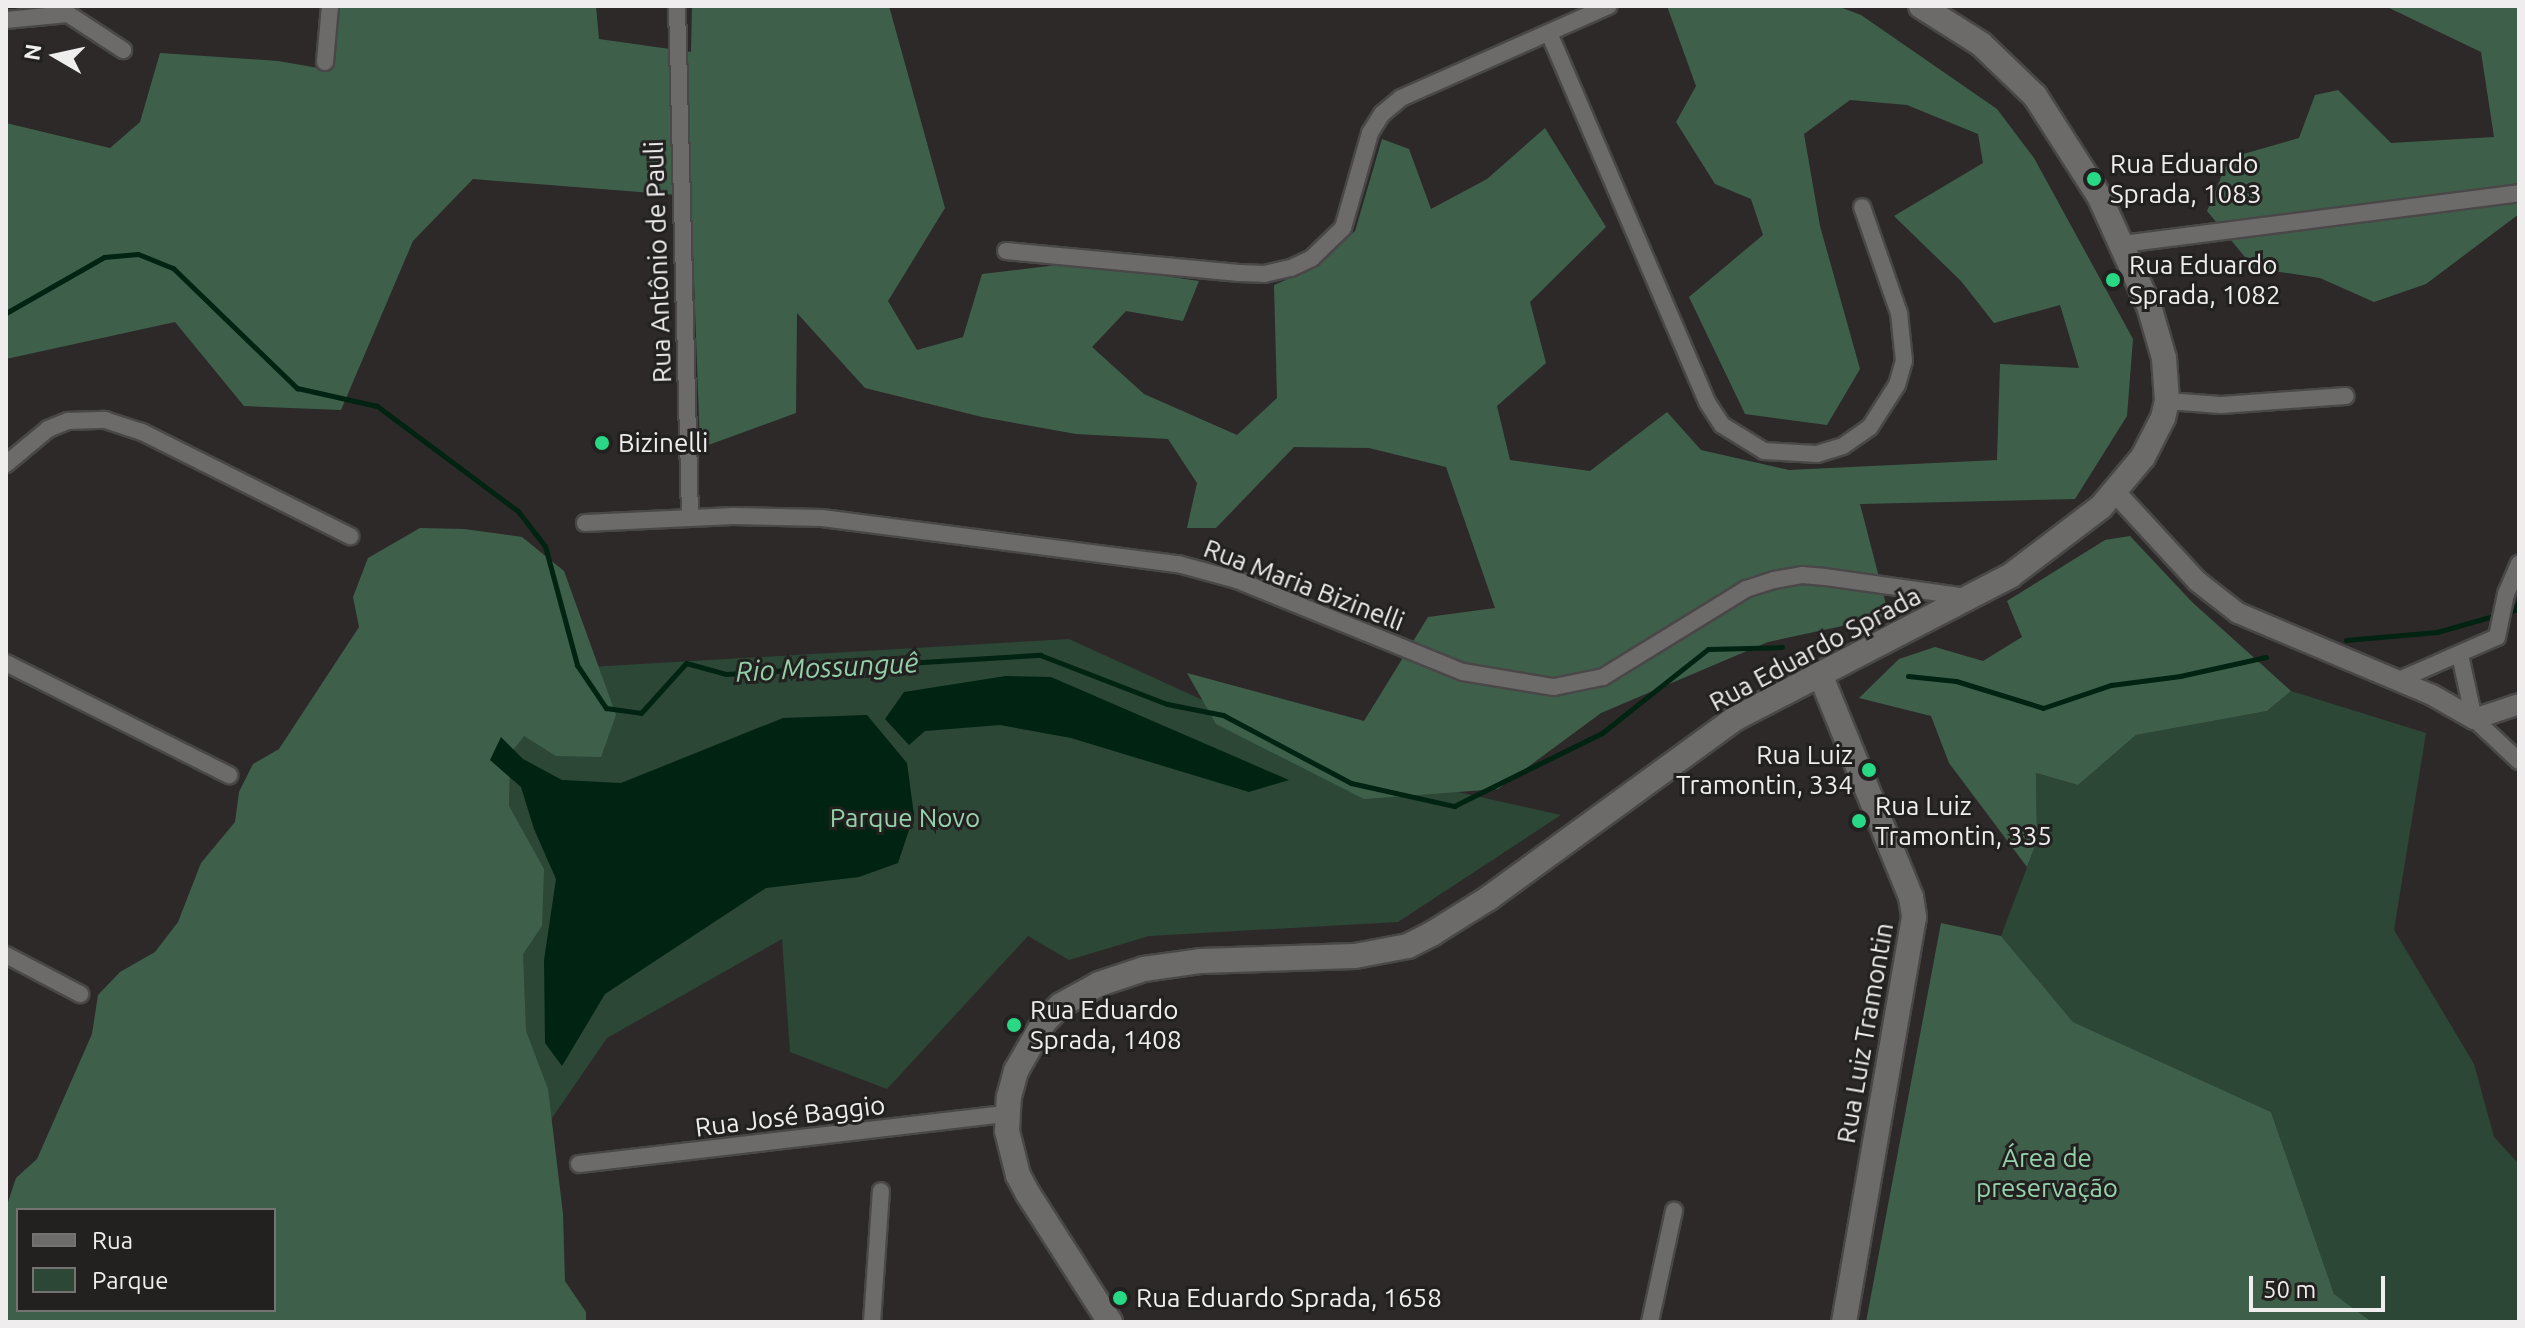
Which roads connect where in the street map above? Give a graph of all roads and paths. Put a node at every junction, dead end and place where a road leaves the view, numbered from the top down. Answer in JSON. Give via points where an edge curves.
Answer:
{"nodes":[{"id":1,"x":330,"y":6,"type":"edge"},
{"id":2,"x":677,"y":6,"type":"edge"},
{"id":3,"x":1609,"y":6,"type":"edge"},
{"id":4,"x":1921,"y":6,"type":"edge"},
{"id":5,"x":6,"y":20,"type":"edge"},
{"id":6,"x":1549,"y":33,"type":"junction"},
{"id":7,"x":123,"y":50,"type":"dead end"},
{"id":8,"x":325,"y":62,"type":"dead end"},
{"id":9,"x":2519,"y":193,"type":"edge"},
{"id":10,"x":1862,"y":207,"type":"dead end"},
{"id":11,"x":2123,"y":244,"type":"junction"},
{"id":12,"x":1006,"y":251,"type":"dead end"},
{"id":13,"x":2346,"y":396,"type":"dead end"},
{"id":14,"x":2167,"y":401,"type":"junction"},
{"id":15,"x":6,"y":464,"type":"edge"},
{"id":16,"x":2115,"y":492,"type":"junction"},
{"id":17,"x":690,"y":517,"type":"junction"},
{"id":18,"x":585,"y":523,"type":"dead end"},
{"id":19,"x":350,"y":536,"type":"dead end"},
{"id":20,"x":2519,"y":564,"type":"edge"},
{"id":21,"x":1973,"y":598,"type":"junction"},
{"id":22,"x":2460,"y":655,"type":"junction"},
{"id":23,"x":6,"y":663,"type":"edge"},
{"id":24,"x":1820,"y":674,"type":"junction"},
{"id":25,"x":2399,"y":680,"type":"junction"},
{"id":26,"x":2519,"y":704,"type":"edge"},
{"id":27,"x":2474,"y":719,"type":"junction"},
{"id":28,"x":2519,"y":761,"type":"edge"},
{"id":29,"x":229,"y":775,"type":"dead end"},
{"id":30,"x":6,"y":955,"type":"edge"},
{"id":31,"x":80,"y":994,"type":"dead end"},
{"id":32,"x":1007,"y":1114,"type":"junction"},
{"id":33,"x":579,"y":1164,"type":"dead end"},
{"id":34,"x":881,"y":1191,"type":"dead end"},
{"id":35,"x":1674,"y":1211,"type":"dead end"},
{"id":36,"x":872,"y":1322,"type":"edge"},
{"id":37,"x":1110,"y":1322,"type":"edge"},
{"id":38,"x":1650,"y":1322,"type":"edge"},
{"id":39,"x":1844,"y":1322,"type":"edge"}],
"edges":[{"from":1,"to":8,"type":"street"},
{"from":2,"to":17,"type":"street","name":"Rua Antônio de Pauli"},
{"from":3,"to":6,"type":"street"},
{"from":4,"to":11,"type":"main road","name":"Rua Eduardo Sprada","via":[[1981,44],[2035,96],[2078,158]]},
{"from":5,"to":7,"type":"street","via":[[68,14]]},
{"from":6,"to":10,"type":"street","via":[[1707,402],[1722,425],[1764,451],[1817,454],[1843,446],[1870,427],[1897,385],[1904,361],[1899,313]]},
{"from":6,"to":12,"type":"street","via":[[1401,98],[1382,114],[1370,133],[1343,228],[1312,258],[1291,268],[1239,273]]},
{"from":9,"to":11,"type":"street"},
{"from":11,"to":14,"type":"main road","name":"Rua Eduardo Sprada","via":[[2157,333]]},
{"from":13,"to":14,"type":"street","via":[[2221,405]]},
{"from":14,"to":16,"type":"main road","name":"Rua Eduardo Sprada","via":[[2143,457]]},
{"from":15,"to":19,"type":"street","via":[[48,429],[68,421],[105,420],[142,432]]},
{"from":16,"to":21,"type":"main road","name":"Rua Eduardo Sprada","via":[[2044,553]]},
{"from":16,"to":25,"type":"street","via":[[2197,581],[2238,613]]},
{"from":17,"to":18,"type":"street","name":"Rua Maria Bizinelli"},
{"from":17,"to":21,"type":"street","name":"Rua Maria Bizinelli","via":[[822,518],[1178,564],[1237,580],[1463,672],[1554,687],[1603,677],[1746,589],[1774,580],[1825,577]]},
{"from":20,"to":22,"type":"street","via":[[2494,640]]},
{"from":21,"to":24,"type":"main road","name":"Rua Eduardo Sprada"},
{"from":22,"to":25,"type":"street"},
{"from":22,"to":27,"type":"street"},
{"from":23,"to":29,"type":"street"},
{"from":24,"to":32,"type":"main road","name":"Rua Eduardo Sprada","via":[[1736,718],[1480,904],[1408,946],[1355,956],[1175,964],[1124,974],[1079,994],[1044,1022],[1027,1047]]},
{"from":24,"to":39,"type":"main road","name":"Rua Luiz Tramontin","via":[[1911,897],[1914,917]]},
{"from":25,"to":27,"type":"street"},
{"from":26,"to":27,"type":"street"},
{"from":27,"to":28,"type":"street"},
{"from":30,"to":31,"type":"street"},
{"from":32,"to":33,"type":"street","name":"Rua José Baggio"},
{"from":32,"to":37,"type":"main road","name":"Rua Eduardo Sprada","via":[[1018,1175]]},
{"from":34,"to":36,"type":"street"},
{"from":35,"to":38,"type":"street"}]}
